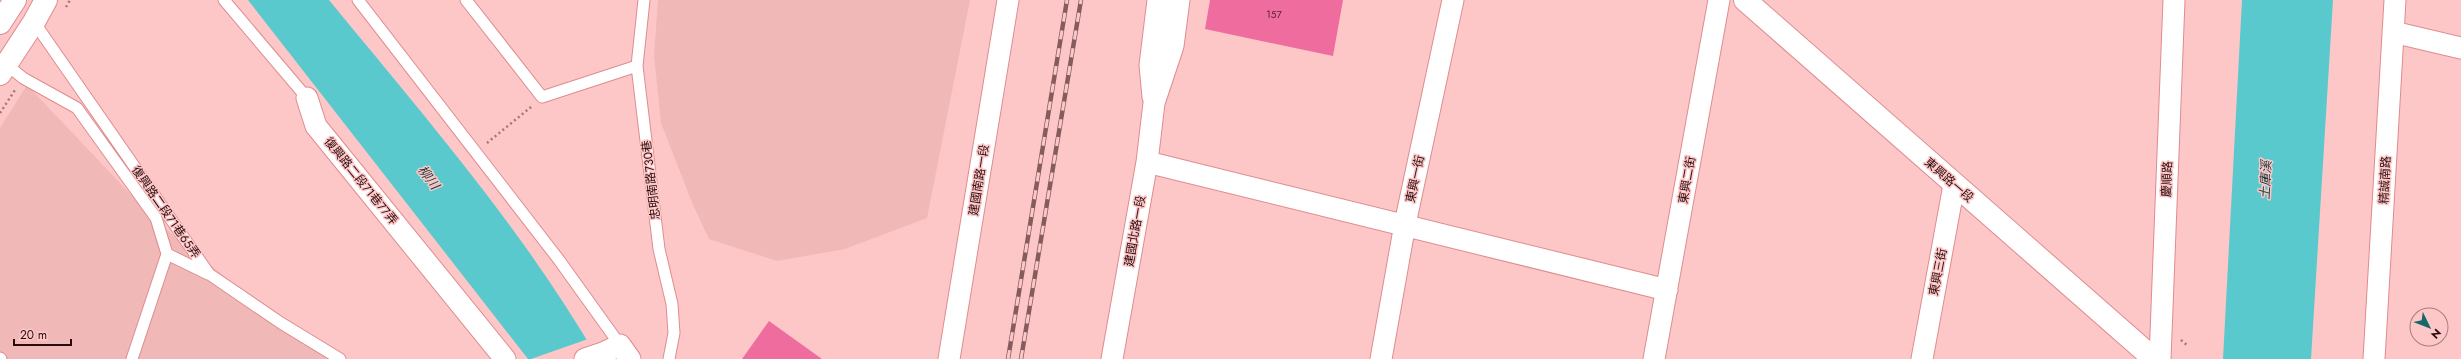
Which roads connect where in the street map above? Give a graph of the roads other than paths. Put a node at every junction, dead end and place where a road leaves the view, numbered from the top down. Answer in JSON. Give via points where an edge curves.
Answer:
{"nodes":[{"id":1,"x":15,"y":0,"type":"edge"},
{"id":2,"x":46,"y":0,"type":"edge"},
{"id":3,"x":224,"y":0,"type":"edge"},
{"id":4,"x":358,"y":0,"type":"edge"},
{"id":5,"x":466,"y":0,"type":"edge"},
{"id":6,"x":644,"y":0,"type":"edge"},
{"id":7,"x":1008,"y":0,"type":"edge"},
{"id":8,"x":1158,"y":0,"type":"edge"},
{"id":9,"x":1179,"y":0,"type":"edge"},
{"id":10,"x":1453,"y":0,"type":"edge"},
{"id":11,"x":1719,"y":0,"type":"edge"},
{"id":12,"x":1745,"y":0,"type":"edge"},
{"id":13,"x":2174,"y":0,"type":"edge"},
{"id":14,"x":2395,"y":0,"type":"edge"},
{"id":15,"x":34,"y":22,"type":"junction"},
{"id":16,"x":0,"y":23,"type":"edge"},
{"id":17,"x":2393,"y":32,"type":"junction"},
{"id":18,"x":2461,"y":48,"type":"edge"},
{"id":19,"x":637,"y":66,"type":"junction"},
{"id":20,"x":3,"y":69,"type":"edge"},
{"id":21,"x":307,"y":98,"type":"joint"},
{"id":22,"x":1154,"y":103,"type":"junction"},
{"id":23,"x":1147,"y":162,"type":"junction"},
{"id":24,"x":1954,"y":185,"type":"junction"},
{"id":25,"x":1405,"y":224,"type":"junction"},
{"id":26,"x":167,"y":254,"type":"junction"},
{"id":27,"x":209,"y":274,"type":"junction"},
{"id":28,"x":1667,"y":290,"type":"junction"},
{"id":29,"x":610,"y":354,"type":"edge"},
{"id":30,"x":132,"y":359,"type":"edge"},
{"id":31,"x":340,"y":359,"type":"edge"},
{"id":32,"x":505,"y":359,"type":"edge"},
{"id":33,"x":669,"y":359,"type":"edge"},
{"id":34,"x":949,"y":359,"type":"edge"},
{"id":35,"x":1112,"y":359,"type":"edge"},
{"id":36,"x":1381,"y":359,"type":"edge"},
{"id":37,"x":1654,"y":359,"type":"edge"},
{"id":38,"x":1922,"y":359,"type":"edge"},
{"id":39,"x":2154,"y":359,"type":"edge"},
{"id":40,"x":2160,"y":359,"type":"edge"},
{"id":41,"x":2374,"y":359,"type":"edge"}],
"edges":[{"from":1,"to":16,"type":"street"},
{"from":2,"to":15,"type":"street"},
{"from":3,"to":21,"type":"lane","name":"復興路二段71巷77弄"},
{"from":4,"to":29,"type":"lane","via":[[559,260]]},
{"from":5,"to":19,"type":"lane","via":[[542,97]]},
{"from":6,"to":19,"type":"lane","name":"忠明南路730巷"},
{"from":7,"to":34,"type":"street","name":"建國南路一段"},
{"from":8,"to":22,"type":"street","name":"建國北路一段","via":[[1150,65]]},
{"from":9,"to":22,"type":"street","name":"建國北路一段","via":[[1173,46]]},
{"from":10,"to":25,"type":"street","name":"東興一街"},
{"from":11,"to":28,"type":"street","name":"東興二街"},
{"from":12,"to":24,"type":"street","name":"東興路一段"},
{"from":13,"to":40,"type":"street","name":"慶順路"},
{"from":14,"to":17,"type":"street","name":"精誠南路"},
{"from":15,"to":20,"type":"street"},
{"from":15,"to":27,"type":"lane","name":"復興路二段71巷65弄"},
{"from":17,"to":18,"type":"street"},
{"from":17,"to":41,"type":"street","name":"精誠南路"},
{"from":19,"to":33,"type":"lane","name":"忠明南路730巷","via":[[659,249],[672,304],[674,333]]},
{"from":20,"to":26,"type":"lane","via":[[78,108],[156,218]]},
{"from":21,"to":32,"type":"street","name":"復興路二段71巷77弄","via":[[316,126]]},
{"from":22,"to":23,"type":"street","name":"建國北路一段"},
{"from":23,"to":25,"type":"street"},
{"from":23,"to":35,"type":"street","name":"建國北路一段"},
{"from":24,"to":38,"type":"street","name":"東興三街"},
{"from":24,"to":39,"type":"street","name":"東興路一段"},
{"from":25,"to":28,"type":"street"},
{"from":25,"to":36,"type":"street","name":"東興一街"},
{"from":26,"to":27,"type":"lane"},
{"from":26,"to":30,"type":"lane"},
{"from":27,"to":31,"type":"lane","name":"復興路二段71巷65弄"},
{"from":28,"to":37,"type":"street","name":"東興二街"}]}
